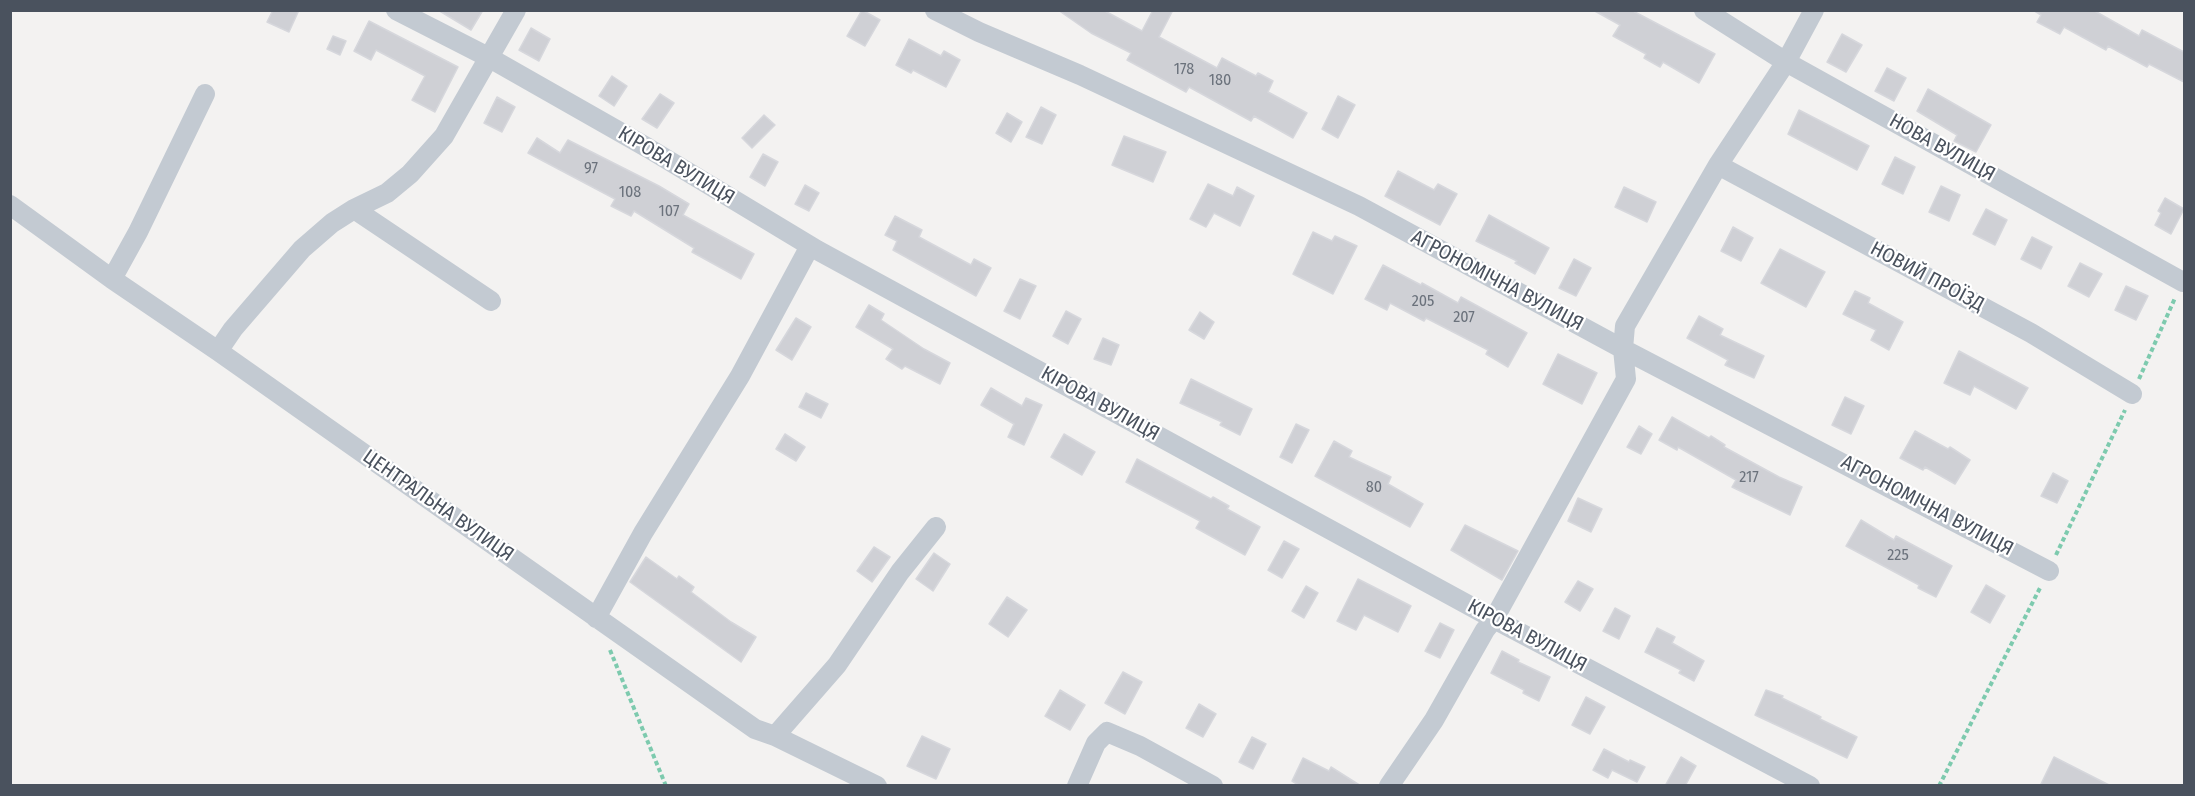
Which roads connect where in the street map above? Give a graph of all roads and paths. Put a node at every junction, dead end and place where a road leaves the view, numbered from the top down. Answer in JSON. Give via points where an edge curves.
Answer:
{"nodes":[{"id":1,"x":396,"y":10,"type":"edge"},
{"id":2,"x":516,"y":10,"type":"edge"},
{"id":3,"x":935,"y":10,"type":"edge"},
{"id":4,"x":1704,"y":10,"type":"edge"},
{"id":5,"x":1814,"y":10,"type":"edge"},
{"id":6,"x":488,"y":57,"type":"junction"},
{"id":7,"x":1786,"y":62,"type":"junction"},
{"id":8,"x":205,"y":94,"type":"dead end"},
{"id":9,"x":1718,"y":165,"type":"junction"},
{"id":10,"x":10,"y":205,"type":"edge"},
{"id":11,"x":354,"y":209,"type":"junction"},
{"id":12,"x":810,"y":246,"type":"junction"},
{"id":13,"x":112,"y":279,"type":"junction"},
{"id":14,"x":2183,"y":282,"type":"joint"},
{"id":15,"x":491,"y":301,"type":"dead end"},
{"id":16,"x":1623,"y":349,"type":"junction"},
{"id":17,"x":218,"y":351,"type":"junction"},
{"id":18,"x":2132,"y":394,"type":"junction"},
{"id":19,"x":936,"y":527,"type":"dead end"},
{"id":20,"x":2049,"y":571,"type":"junction"},
{"id":21,"x":596,"y":618,"type":"junction"},
{"id":22,"x":1494,"y":619,"type":"junction"},
{"id":23,"x":609,"y":650,"type":"dead end"},
{"id":24,"x":775,"y":736,"type":"junction"},
{"id":25,"x":666,"y":786,"type":"edge"},
{"id":26,"x":877,"y":786,"type":"edge"},
{"id":27,"x":1077,"y":786,"type":"edge"},
{"id":28,"x":1213,"y":786,"type":"edge"},
{"id":29,"x":1389,"y":786,"type":"edge"},
{"id":30,"x":1810,"y":786,"type":"edge"},
{"id":31,"x":1939,"y":786,"type":"edge"}],
"edges":[{"from":1,"to":6,"type":"street","name":"КІРОВА ВУЛИЦЯ"},
{"from":2,"to":6,"type":"street"},
{"from":3,"to":16,"type":"street","name":"АГРОНОМІЧНА ВУЛИЦЯ","via":[[1359,206]]},
{"from":4,"to":7,"type":"street","name":"НОВА ВУЛИЦЯ"},
{"from":5,"to":7,"type":"street"},
{"from":6,"to":11,"type":"street","via":[[444,136],[387,193]]},
{"from":6,"to":12,"type":"street","name":"КІРОВА ВУЛИЦЯ"},
{"from":7,"to":9,"type":"street"},
{"from":7,"to":14,"type":"street","name":"НОВА ВУЛИЦЯ"},
{"from":8,"to":13,"type":"street"},
{"from":9,"to":16,"type":"street","via":[[1625,326]]},
{"from":9,"to":18,"type":"street","name":"НОВИЙ ПРОЇЗД","via":[[2031,333]]},
{"from":10,"to":13,"type":"street","name":"ЦЕНТРАЛЬНА ВУЛИЦЯ"},
{"from":11,"to":15,"type":"street"},
{"from":11,"to":17,"type":"street","via":[[302,249]]},
{"from":12,"to":21,"type":"street","via":[[740,376],[643,533]]},
{"from":12,"to":22,"type":"street","name":"КІРОВА ВУЛИЦЯ"},
{"from":13,"to":17,"type":"street","name":"ЦЕНТРАЛЬНА ВУЛИЦЯ"},
{"from":14,"to":18,"type":"path"},
{"from":16,"to":20,"type":"street","name":"АГРОНОМІЧНА ВУЛИЦЯ"},
{"from":16,"to":22,"type":"street","via":[[1626,379]]},
{"from":17,"to":21,"type":"street","name":"ЦЕНТРАЛЬНА ВУЛИЦЯ"},
{"from":18,"to":20,"type":"path"},
{"from":19,"to":24,"type":"street","via":[[900,572],[837,665]]},
{"from":20,"to":31,"type":"path"},
{"from":21,"to":24,"type":"street","name":"ЦЕНТРАЛЬНА ВУЛИЦЯ","via":[[755,729]]},
{"from":22,"to":29,"type":"street"},
{"from":22,"to":30,"type":"street","name":"КІРОВА ВУЛИЦЯ"},
{"from":23,"to":25,"type":"path"},
{"from":24,"to":26,"type":"street","name":"ЦЕНТРАЛЬНА ВУЛИЦЯ"},
{"from":27,"to":28,"type":"street","via":[[1096,743],[1107,732]]}]}
